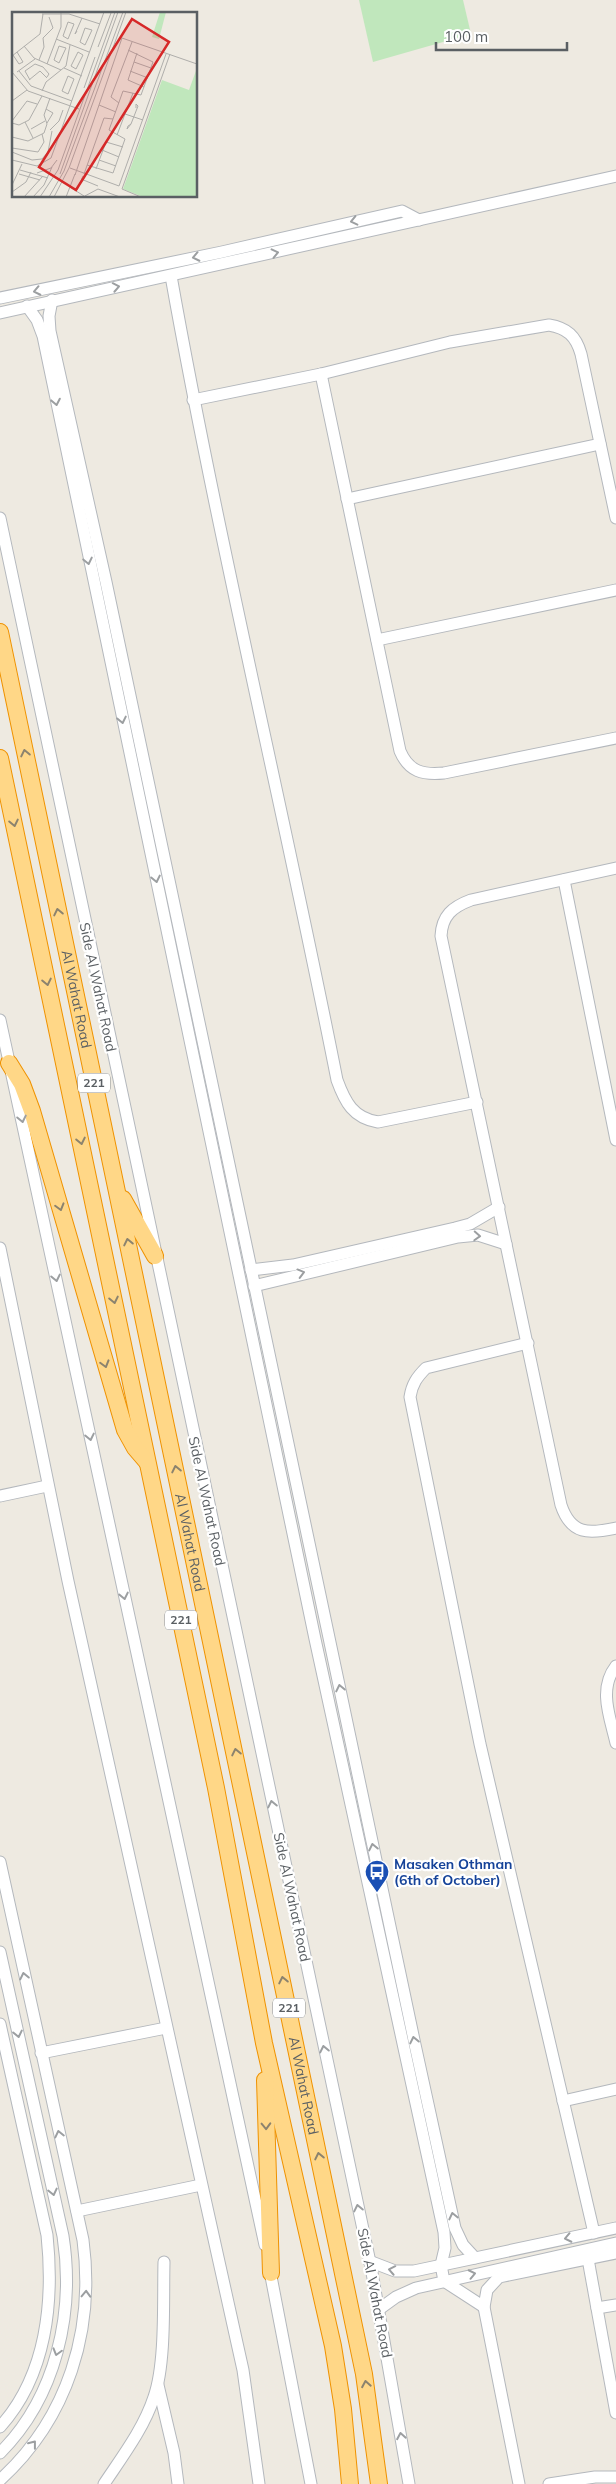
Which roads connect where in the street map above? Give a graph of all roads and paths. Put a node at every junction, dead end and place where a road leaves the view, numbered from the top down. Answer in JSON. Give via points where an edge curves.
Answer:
{"nodes":[{"id":1,"x":616,"y":176,"type":"edge"},
{"id":2,"x":419,"y":220,"type":"junction"},
{"id":3,"x":222,"y":252,"type":"junction"},
{"id":4,"x":226,"y":264,"type":"junction"},
{"id":5,"x":171,"y":276,"type":"junction"},
{"id":6,"x":95,"y":278,"type":"junction"},
{"id":7,"x":98,"y":290,"type":"junction"},
{"id":8,"x":0,"y":298,"type":"edge"},
{"id":9,"x":52,"y":300,"type":"junction"},
{"id":10,"x":27,"y":306,"type":"junction"},
{"id":11,"x":2,"y":312,"type":"edge"},
{"id":12,"x":321,"y":374,"type":"junction"},
{"id":13,"x":193,"y":400,"type":"junction"},
{"id":14,"x":600,"y":444,"type":"junction"},
{"id":15,"x":75,"y":469,"type":"junction"},
{"id":16,"x":347,"y":499,"type":"junction"},
{"id":17,"x":0,"y":518,"type":"edge"},
{"id":18,"x":616,"y":518,"type":"edge"},
{"id":19,"x":616,"y":590,"type":"edge"},
{"id":20,"x":0,"y":632,"type":"edge"},
{"id":21,"x":377,"y":640,"type":"junction"},
{"id":22,"x":616,"y":738,"type":"edge"},
{"id":23,"x":141,"y":751,"type":"junction"},
{"id":24,"x":128,"y":753,"type":"junction"},
{"id":25,"x":0,"y":758,"type":"edge"},
{"id":26,"x":616,"y":868,"type":"edge"},
{"id":27,"x":564,"y":880,"type":"junction"},
{"id":28,"x":0,"y":1020,"type":"edge"},
{"id":29,"x":9,"y":1063,"type":"junction"},
{"id":30,"x":477,"y":1102,"type":"junction"},
{"id":31,"x":616,"y":1140,"type":"edge"},
{"id":32,"x":115,"y":1185,"type":"junction"},
{"id":33,"x":499,"y":1207,"type":"junction"},
{"id":34,"x":506,"y":1244,"type":"junction"},
{"id":35,"x":0,"y":1248,"type":"edge"},
{"id":36,"x":155,"y":1256,"type":"junction"},
{"id":37,"x":251,"y":1270,"type":"junction"},
{"id":38,"x":254,"y":1286,"type":"junction"},
{"id":39,"x":528,"y":1343,"type":"junction"},
{"id":40,"x":290,"y":1453,"type":"junction"},
{"id":41,"x":278,"y":1456,"type":"junction"},
{"id":42,"x":149,"y":1464,"type":"junction"},
{"id":43,"x":48,"y":1486,"type":"junction"},
{"id":44,"x":0,"y":1496,"type":"edge"},
{"id":45,"x":616,"y":1528,"type":"edge"},
{"id":46,"x":329,"y":1637,"type":"junction"},
{"id":47,"x":315,"y":1639,"type":"junction"},
{"id":48,"x":616,"y":1666,"type":"edge"},
{"id":49,"x":616,"y":1743,"type":"edge"},
{"id":50,"x":242,"y":1781,"type":"junction"},
{"id":51,"x":216,"y":1788,"type":"junction"},
{"id":52,"x":0,"y":1862,"type":"edge"},
{"id":53,"x":0,"y":1952,"type":"edge"},
{"id":54,"x":0,"y":2024,"type":"edge"},
{"id":55,"x":166,"y":2028,"type":"junction"},
{"id":56,"x":264,"y":2043,"type":"junction"},
{"id":57,"x":41,"y":2053,"type":"junction"},
{"id":58,"x":413,"y":2062,"type":"junction"},
{"id":59,"x":616,"y":2089,"type":"edge"},
{"id":60,"x":32,"y":2099,"type":"junction"},
{"id":61,"x":563,"y":2101,"type":"junction"},
{"id":62,"x":17,"y":2102,"type":"junction"},
{"id":63,"x":201,"y":2185,"type":"junction"},
{"id":64,"x":77,"y":2211,"type":"junction"},
{"id":65,"x":616,"y":2228,"type":"edge"},
{"id":66,"x":594,"y":2233,"type":"junction"},
{"id":67,"x":616,"y":2242,"type":"edge"},
{"id":68,"x":616,"y":2253,"type":"edge"},
{"id":69,"x":475,"y":2258,"type":"junction"},
{"id":70,"x":588,"y":2259,"type":"junction"},
{"id":71,"x":164,"y":2262,"type":"dead end"},
{"id":72,"x":369,"y":2262,"type":"junction"},
{"id":73,"x":440,"y":2265,"type":"junction"},
{"id":74,"x":414,"y":2271,"type":"junction"},
{"id":75,"x":271,"y":2273,"type":"junction"},
{"id":76,"x":444,"y":2280,"type":"junction"},
{"id":77,"x":416,"y":2288,"type":"junction"},
{"id":78,"x":616,"y":2305,"type":"edge"},
{"id":79,"x":484,"y":2307,"type":"junction"},
{"id":80,"x":597,"y":2308,"type":"junction"},
{"id":81,"x":378,"y":2310,"type":"junction"},
{"id":82,"x":158,"y":2384,"type":"junction"},
{"id":83,"x":616,"y":2413,"type":"edge"},
{"id":84,"x":0,"y":2427,"type":"edge"},
{"id":85,"x":0,"y":2454,"type":"edge"},
{"id":86,"x":616,"y":2477,"type":"edge"},
{"id":87,"x":0,"y":2480,"type":"edge"},
{"id":88,"x":104,"y":2484,"type":"edge"},
{"id":89,"x":178,"y":2484,"type":"edge"},
{"id":90,"x":258,"y":2484,"type":"edge"},
{"id":91,"x":311,"y":2484,"type":"edge"},
{"id":92,"x":350,"y":2484,"type":"edge"},
{"id":93,"x":379,"y":2484,"type":"edge"},
{"id":94,"x":409,"y":2484,"type":"edge"},
{"id":95,"x":519,"y":2484,"type":"edge"},
{"id":96,"x":549,"y":2484,"type":"edge"}],
"edges":[{"from":1,"to":2,"type":"street"},
{"from":2,"to":3,"type":"street","one_way":true,"via":[[402,211]]},
{"from":4,"to":2,"type":"street","one_way":true},
{"from":3,"to":4,"type":"street"},
{"from":3,"to":6,"type":"street","one_way":true},
{"from":4,"to":5,"type":"street"},
{"from":7,"to":5,"type":"street","one_way":true},
{"from":5,"to":13,"type":"street"},
{"from":6,"to":7,"type":"street"},
{"from":6,"to":8,"type":"street","one_way":true},
{"from":7,"to":9,"type":"street"},
{"from":8,"to":11,"type":"street"},
{"from":9,"to":10,"type":"street"},
{"from":9,"to":15,"type":"street","via":[[50,331]]},
{"from":10,"to":11,"type":"street"},
{"from":10,"to":15,"type":"street","one_way":true,"via":[[43,336]]},
{"from":12,"to":13,"type":"street"},
{"from":12,"to":14,"type":"street","via":[[450,342],[549,324],[561,327],[578,343]]},
{"from":12,"to":16,"type":"street"},
{"from":13,"to":30,"type":"street","via":[[343,1098],[355,1113],[378,1122]]},
{"from":14,"to":16,"type":"street"},
{"from":14,"to":18,"type":"street"},
{"from":15,"to":23,"type":"street"},
{"from":15,"to":24,"type":"street","one_way":true},
{"from":16,"to":21,"type":"street"},
{"from":17,"to":36,"type":"street","name":"Side Al Wahat Road"},
{"from":19,"to":21,"type":"street"},
{"from":32,"to":20,"type":"highway","name":"Al Wahat Road","number":"221","one_way":true},
{"from":21,"to":22,"type":"street","via":[[400,752],[415,771],[444,773]]},
{"from":23,"to":24,"type":"street"},
{"from":23,"to":37,"type":"street"},
{"from":24,"to":41,"type":"street","one_way":true},
{"from":25,"to":42,"type":"highway","name":"Al Wahat Road","number":"221","one_way":true},
{"from":26,"to":27,"type":"street"},
{"from":27,"to":30,"type":"street","via":[[470,900],[455,907],[444,918],[441,936]]},
{"from":27,"to":31,"type":"street"},
{"from":28,"to":29,"type":"street"},
{"from":29,"to":42,"type":"highway","one_way":true,"via":[[22,1084],[32,1111],[125,1430],[134,1448]]},
{"from":29,"to":75,"type":"street","one_way":true},
{"from":30,"to":33,"type":"street"},
{"from":32,"to":36,"type":"highway"},
{"from":50,"to":32,"type":"highway","name":"Al Wahat Road","number":"221","one_way":true},
{"from":33,"to":34,"type":"street"},
{"from":33,"to":37,"type":"street","via":[[470,1224],[455,1228],[293,1265]]},
{"from":38,"to":34,"type":"street","one_way":true,"via":[[458,1237],[478,1236]]},
{"from":34,"to":39,"type":"street"},
{"from":35,"to":43,"type":"street"},
{"from":72,"to":36,"type":"street","name":"Side Al Wahat Road","one_way":true},
{"from":37,"to":38,"type":"street"},
{"from":38,"to":40,"type":"street"},
{"from":39,"to":45,"type":"street","via":[[565,1516],[574,1526],[588,1532]]},
{"from":39,"to":61,"type":"street","via":[[426,1368],[418,1376],[410,1397],[480,1744]]},
{"from":40,"to":41,"type":"street"},
{"from":40,"to":46,"type":"street"},
{"from":41,"to":47,"type":"street"},
{"from":42,"to":51,"type":"highway","name":"Al Wahat Road","number":"221"},
{"from":43,"to":44,"type":"street"},
{"from":43,"to":55,"type":"street"},
{"from":46,"to":47,"type":"street"},
{"from":58,"to":46,"type":"street","one_way":true},
{"from":47,"to":58,"type":"street"},
{"from":48,"to":49,"type":"street","via":[[608,1678],[605,1693]]},
{"from":50,"to":51,"type":"highway","via":[[233,1790]]},
{"from":93,"to":50,"type":"highway","name":"Al Wahat Road","number":"221","one_way":true,"via":[[364,2374]]},
{"from":51,"to":56,"type":"highway","name":"Al Wahat Road","number":"221"},
{"from":57,"to":52,"type":"street","one_way":true},
{"from":53,"to":60,"type":"street","one_way":true},
{"from":54,"to":62,"type":"street"},
{"from":55,"to":57,"type":"street"},
{"from":55,"to":63,"type":"street"},
{"from":56,"to":75,"type":"highway","one_way":true},
{"from":56,"to":92,"type":"highway","name":"Al Wahat Road","number":"221","via":[[333,2346]]},
{"from":64,"to":57,"type":"street","one_way":true},
{"from":69,"to":58,"type":"street","one_way":true,"via":[[463,2245],[455,2228]]},
{"from":58,"to":73,"type":"street","via":[[444,2232],[445,2248]]},
{"from":59,"to":61,"type":"street"},
{"from":60,"to":62,"type":"street"},
{"from":60,"to":85,"type":"street","one_way":true,"via":[[63,2236],[67,2299],[62,2332],[47,2380],[23,2425]]},
{"from":61,"to":66,"type":"street"},
{"from":62,"to":84,"type":"street","via":[[47,2235],[50,2269],[48,2309],[42,2350],[28,2385]]},
{"from":63,"to":64,"type":"street"},
{"from":63,"to":90,"type":"street","via":[[243,2370]]},
{"from":87,"to":64,"type":"street","one_way":true,"via":[[32,2446],[52,2416],[68,2385],[78,2351],[85,2318],[87,2278]]},
{"from":65,"to":66,"type":"street"},
{"from":66,"to":69,"type":"street","one_way":true},
{"from":76,"to":67,"type":"street","one_way":true},
{"from":68,"to":70,"type":"street"},
{"from":69,"to":73,"type":"street"},
{"from":70,"to":79,"type":"street","via":[[499,2277],[487,2290]]},
{"from":70,"to":80,"type":"street"},
{"from":71,"to":82,"type":"street"},
{"from":74,"to":72,"type":"street","one_way":true,"via":[[395,2271]]},
{"from":72,"to":81,"type":"street","name":"Side Al Wahat Road"},
{"from":73,"to":74,"type":"street"},
{"from":73,"to":76,"type":"street"},
{"from":74,"to":77,"type":"street"},
{"from":75,"to":91,"type":"street"},
{"from":76,"to":77,"type":"street"},
{"from":76,"to":79,"type":"street"},
{"from":77,"to":81,"type":"street","via":[[396,2296]]},
{"from":78,"to":80,"type":"street"},
{"from":79,"to":95,"type":"street"},
{"from":80,"to":83,"type":"street"},
{"from":94,"to":81,"type":"street","name":"Side Al Wahat Road","one_way":true},
{"from":82,"to":88,"type":"street","via":[[150,2409]]},
{"from":82,"to":89,"type":"street"},
{"from":86,"to":96,"type":"street"}]}
